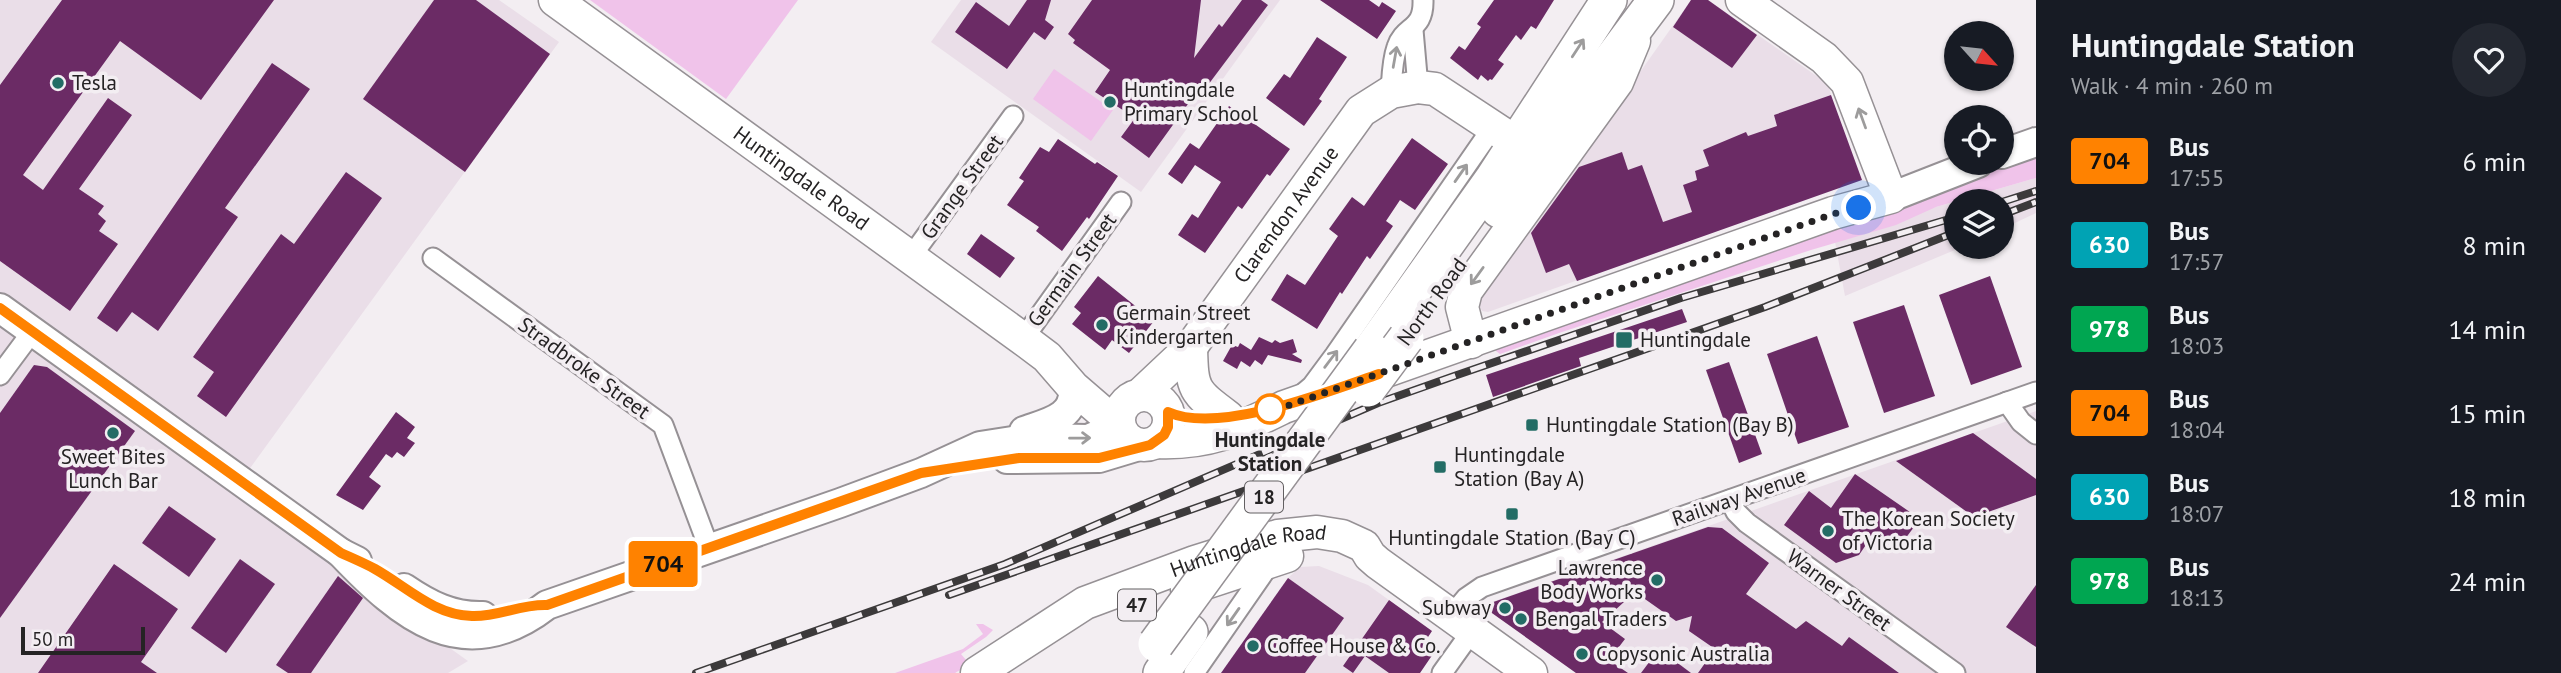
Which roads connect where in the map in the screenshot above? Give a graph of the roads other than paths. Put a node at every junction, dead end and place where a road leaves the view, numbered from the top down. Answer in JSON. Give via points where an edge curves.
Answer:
{"nodes":[{"id":1,"x":555,"y":0,"type":"edge"},
{"id":2,"x":1423,"y":0,"type":"edge"},
{"id":3,"x":1609,"y":0,"type":"edge"},
{"id":4,"x":1742,"y":0,"type":"edge"},
{"id":5,"x":1651,"y":7,"type":"edge"},
{"id":6,"x":1413,"y":30,"type":"junction"},
{"id":7,"x":1404,"y":90,"type":"junction"},
{"id":8,"x":1013,"y":116,"type":"dead end"},
{"id":9,"x":1505,"y":135,"type":"junction"},
{"id":10,"x":2036,"y":142,"type":"edge"},
{"id":11,"x":2014,"y":150,"type":"edge"},
{"id":12,"x":1944,"y":175,"type":"edge"},
{"id":13,"x":1889,"y":189,"type":"junction"},
{"id":14,"x":1121,"y":202,"type":"dead end"},
{"id":15,"x":433,"y":258,"type":"dead end"},
{"id":16,"x":910,"y":258,"type":"junction"},
{"id":17,"x":0,"y":308,"type":"edge"},
{"id":18,"x":32,"y":332,"type":"junction"},
{"id":19,"x":1471,"y":342,"type":"junction"},
{"id":20,"x":1191,"y":347,"type":"junction"},
{"id":21,"x":1035,"y":348,"type":"junction"},
{"id":22,"x":0,"y":375,"type":"edge"},
{"id":23,"x":1073,"y":387,"type":"junction"},
{"id":24,"x":2036,"y":392,"type":"edge"},
{"id":25,"x":2007,"y":402,"type":"junction"},
{"id":26,"x":1284,"y":407,"type":"junction"},
{"id":27,"x":1228,"y":416,"type":"junction"},
{"id":28,"x":1142,"y":419,"type":"junction"},
{"id":29,"x":2036,"y":435,"type":"edge"},
{"id":30,"x":988,"y":444,"type":"junction"},
{"id":31,"x":921,"y":473,"type":"junction"},
{"id":32,"x":1730,"y":500,"type":"junction"},
{"id":33,"x":709,"y":548,"type":"junction"},
{"id":34,"x":1370,"y":556,"type":"junction"},
{"id":35,"x":1272,"y":561,"type":"junction"},
{"id":36,"x":1462,"y":624,"type":"junction"},
{"id":37,"x":1158,"y":658,"type":"edge"},
{"id":38,"x":977,"y":673,"type":"edge"},
{"id":39,"x":1013,"y":673,"type":"edge"},
{"id":40,"x":1134,"y":673,"type":"edge"},
{"id":41,"x":1194,"y":673,"type":"edge"},
{"id":42,"x":1442,"y":673,"type":"edge"},
{"id":43,"x":1531,"y":673,"type":"edge"},
{"id":44,"x":1955,"y":673,"type":"edge"}],
"edges":[{"from":1,"to":16,"type":"main road","name":"Huntingdale Road"},
{"from":2,"to":6,"type":"street"},
{"from":9,"to":3,"type":"highway","name":"North Road","number":"18","one_way":true},
{"from":13,"to":4,"type":"main road","one_way":true,"via":[[1847,82],[1824,58]]},
{"from":5,"to":19,"type":"main road","one_way":true,"via":[[1617,82],[1466,291],[1462,307]]},
{"from":5,"to":37,"type":"highway","name":"North Road","number":"18","bridge":true,"via":[[1190,632]]},
{"from":6,"to":7,"type":"street"},
{"from":7,"to":6,"type":"street","one_way":true,"via":[[1397,47],[1402,36]]},
{"from":7,"to":9,"type":"main road","via":[[1435,89]]},
{"from":7,"to":20,"type":"main road","name":"Clarendon Avenue","via":[[1361,111]]},
{"from":8,"to":16,"type":"street","name":"Grange Street"},
{"from":26,"to":9,"type":"street","name":"North Road","one_way":true,"via":[[1312,386]]},
{"from":9,"to":37,"type":"highway","name":"North Road","number":"18","bridge":true,"via":[[1492,180]]},
{"from":10,"to":11,"type":"street"},
{"from":12,"to":13,"type":"street"},
{"from":13,"to":19,"type":"main road","via":[[1868,190],[1833,214]]},
{"from":14,"to":21,"type":"street","name":"Germain Street"},
{"from":15,"to":33,"type":"street","name":"Stradbroke Street","via":[[663,425]]},
{"from":16,"to":21,"type":"main road","name":"Huntingdale Road"},
{"from":17,"to":18,"type":"street"},
{"from":18,"to":22,"type":"street"},
{"from":18,"to":33,"type":"street","via":[[341,553],[425,602],[443,621],[529,604],[547,605]]},
{"from":19,"to":26,"type":"main road"},
{"from":20,"to":27,"type":"main road","via":[[1196,389]]},
{"from":20,"to":28,"type":"main road","name":"Clarendon Avenue"},
{"from":21,"to":23,"type":"main road","name":"Huntingdale Road"},
{"from":21,"to":28,"type":"main road","name":"Huntingdale Road","via":[[1104,389]]},
{"from":23,"to":28,"type":"main road","name":"Huntingdale Road"},
{"from":23,"to":30,"type":"street","via":[[1072,404],[1059,418]]},
{"from":24,"to":25,"type":"street","name":"Railway Avenue"},
{"from":25,"to":29,"type":"street"},
{"from":25,"to":32,"type":"street","name":"Railway Avenue"},
{"from":26,"to":27,"type":"main road"},
{"from":26,"to":28,"type":"main road","via":[[1241,428],[1185,443]]},
{"from":27,"to":28,"type":"main road"},
{"from":30,"to":28,"type":"street","one_way":true,"via":[[1032,438],[1088,439]]},
{"from":28,"to":31,"type":"street","via":[[1099,458],[1019,458]]},
{"from":30,"to":31,"type":"street"},
{"from":31,"to":33,"type":"street"},
{"from":32,"to":36,"type":"street","name":"Railway Avenue","via":[[1482,587],[1466,598]]},
{"from":32,"to":44,"type":"street","name":"Warner Street","via":[[1747,523]]},
{"from":34,"to":35,"type":"main road","name":"Huntingdale Road","number":"47","via":[[1358,560],[1315,551]]},
{"from":34,"to":36,"type":"main road","name":"Huntingdale Road","number":"47"},
{"from":34,"to":38,"type":"main road","name":"Huntingdale Road","number":"47","via":[[1364,546],[1335,534],[1278,536],[1085,604]]},
{"from":35,"to":39,"type":"main road","name":"Huntingdale Road","number":"47","via":[[1099,619]]},
{"from":35,"to":41,"type":"street","one_way":true},
{"from":36,"to":42,"type":"street","name":"Railway Avenue"},
{"from":36,"to":43,"type":"main road","name":"Huntingdale Road","number":"47"},
{"from":37,"to":40,"type":"highway","name":"North Road","number":"18"}]}
